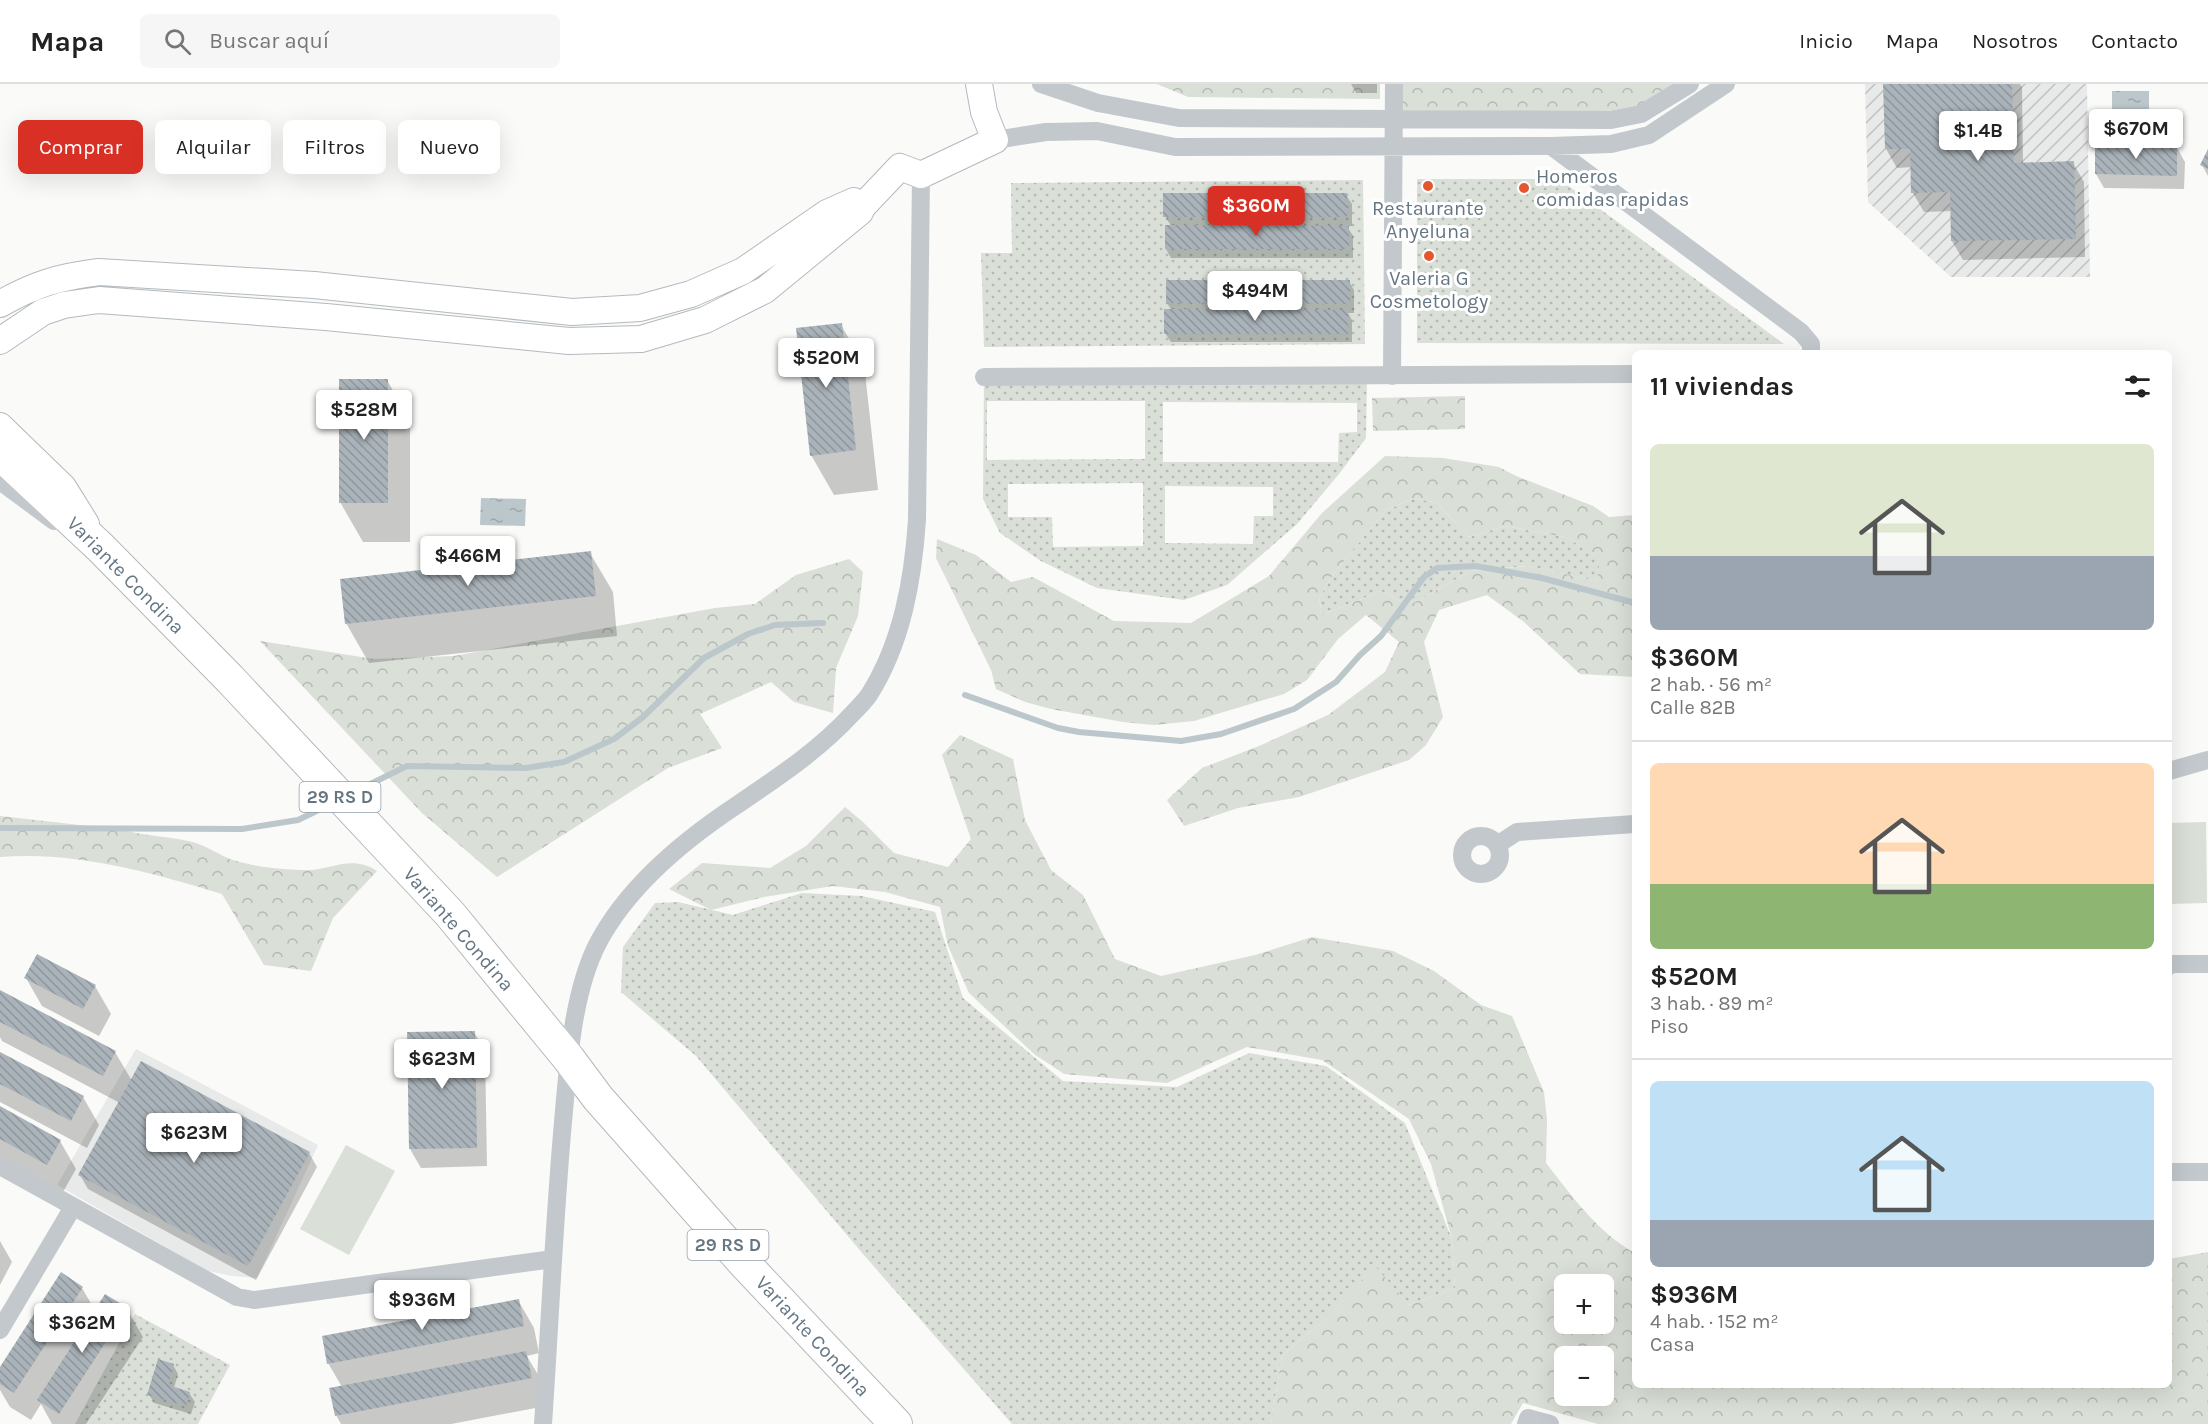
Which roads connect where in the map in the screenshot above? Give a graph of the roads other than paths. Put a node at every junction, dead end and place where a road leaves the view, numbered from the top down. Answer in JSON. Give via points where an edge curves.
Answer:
{"nodes":[{"id":1,"x":979,"y":84,"type":"edge"},
{"id":2,"x":1041,"y":84,"type":"edge"},
{"id":3,"x":1394,"y":84,"type":"edge"},
{"id":4,"x":1690,"y":84,"type":"edge"},
{"id":5,"x":1726,"y":84,"type":"edge"},
{"id":6,"x":1394,"y":120,"type":"junction"},
{"id":7,"x":995,"y":140,"type":"junction"},
{"id":8,"x":1394,"y":146,"type":"junction"},
{"id":9,"x":1551,"y":146,"type":"junction"},
{"id":10,"x":921,"y":175,"type":"junction"},
{"id":11,"x":863,"y":206,"type":"junction"},
{"id":12,"x":99,"y":272,"type":"junction"},
{"id":13,"x":99,"y":300,"type":"junction"},
{"id":14,"x":0,"y":304,"type":"edge"},
{"id":15,"x":0,"y":341,"type":"edge"},
{"id":16,"x":1811,"y":350,"type":"edge"},
{"id":17,"x":1632,"y":374,"type":"edge"},
{"id":18,"x":1392,"y":376,"type":"junction"},
{"id":19,"x":984,"y":377,"type":"dead end"},
{"id":20,"x":0,"y":426,"type":"edge"},
{"id":21,"x":0,"y":454,"type":"edge"},
{"id":22,"x":0,"y":481,"type":"edge"},
{"id":23,"x":100,"y":547,"type":"junction"},
{"id":24,"x":2208,"y":760,"type":"edge"},
{"id":25,"x":2172,"y":770,"type":"edge"},
{"id":26,"x":1632,"y":824,"type":"edge"},
{"id":27,"x":1497,"y":845,"type":"dead end"},
{"id":28,"x":2172,"y":964,"type":"edge"},
{"id":29,"x":2208,"y":964,"type":"edge"},
{"id":30,"x":569,"y":1059,"type":"junction"},
{"id":31,"x":0,"y":1166,"type":"edge"},
{"id":32,"x":2172,"y":1172,"type":"edge"},
{"id":33,"x":2208,"y":1172,"type":"edge"},
{"id":34,"x":73,"y":1207,"type":"junction"},
{"id":35,"x":553,"y":1260,"type":"junction"},
{"id":36,"x":0,"y":1330,"type":"edge"},
{"id":37,"x":543,"y":1424,"type":"edge"},
{"id":38,"x":896,"y":1424,"type":"edge"},
{"id":39,"x":1526,"y":1424,"type":"edge"},
{"id":40,"x":1550,"y":1424,"type":"edge"}],
"edges":[{"from":1,"to":7,"type":"street"},
{"from":2,"to":6,"type":"street","via":[[1098,103],[1179,118]]},
{"from":3,"to":6,"type":"street"},
{"from":4,"to":6,"type":"street","via":[[1641,114],[1611,120]]},
{"from":5,"to":9,"type":"street","via":[[1649,135],[1611,144]]},
{"from":6,"to":8,"type":"street"},
{"from":7,"to":8,"type":"street","via":[[1046,132],[1097,131],[1176,147]]},
{"from":7,"to":10,"type":"street"},
{"from":8,"to":9,"type":"street"},
{"from":8,"to":18,"type":"street"},
{"from":9,"to":16,"type":"street","via":[[1801,332]]},
{"from":10,"to":11,"type":"street","via":[[900,167]]},
{"from":10,"to":30,"type":"street","via":[[915,547],[907,599],[891,649],[868,697],[845,722],[795,766],[687,842],[618,912],[589,963]]},
{"from":11,"to":12,"type":"street","via":[[854,201],[827,213],[743,271],[691,294],[640,308],[572,312],[314,285]]},
{"from":11,"to":13,"type":"street","via":[[765,290],[705,320],[641,339],[569,341]]},
{"from":12,"to":13,"type":"street"},
{"from":12,"to":14,"type":"street","via":[[64,276],[31,287]]},
{"from":13,"to":15,"type":"street","via":[[43,312]]},
{"from":17,"to":18,"type":"street"},
{"from":18,"to":19,"type":"street"},
{"from":20,"to":23,"type":"street","via":[[63,487]]},
{"from":21,"to":23,"type":"highway","name":"Variante Condina","number":"29 RS D"},
{"from":22,"to":23,"type":"street","via":[[44,515]]},
{"from":23,"to":30,"type":"highway","name":"Variante Condina","number":"29 RS D","via":[[450,914]]},
{"from":24,"to":25,"type":"street"},
{"from":26,"to":27,"type":"street","via":[[1516,832]]},
{"from":28,"to":29,"type":"street"},
{"from":30,"to":35,"type":"street"},
{"from":30,"to":38,"type":"highway","name":"Variante Condina","number":"29 RS D","via":[[598,1098],[737,1254]]},
{"from":31,"to":34,"type":"street"},
{"from":32,"to":33,"type":"street"},
{"from":34,"to":35,"type":"street","via":[[237,1297],[254,1300]]},
{"from":34,"to":36,"type":"street"},
{"from":35,"to":37,"type":"street"},
{"from":39,"to":40,"type":"street","via":[[1528,1418]]}]}
